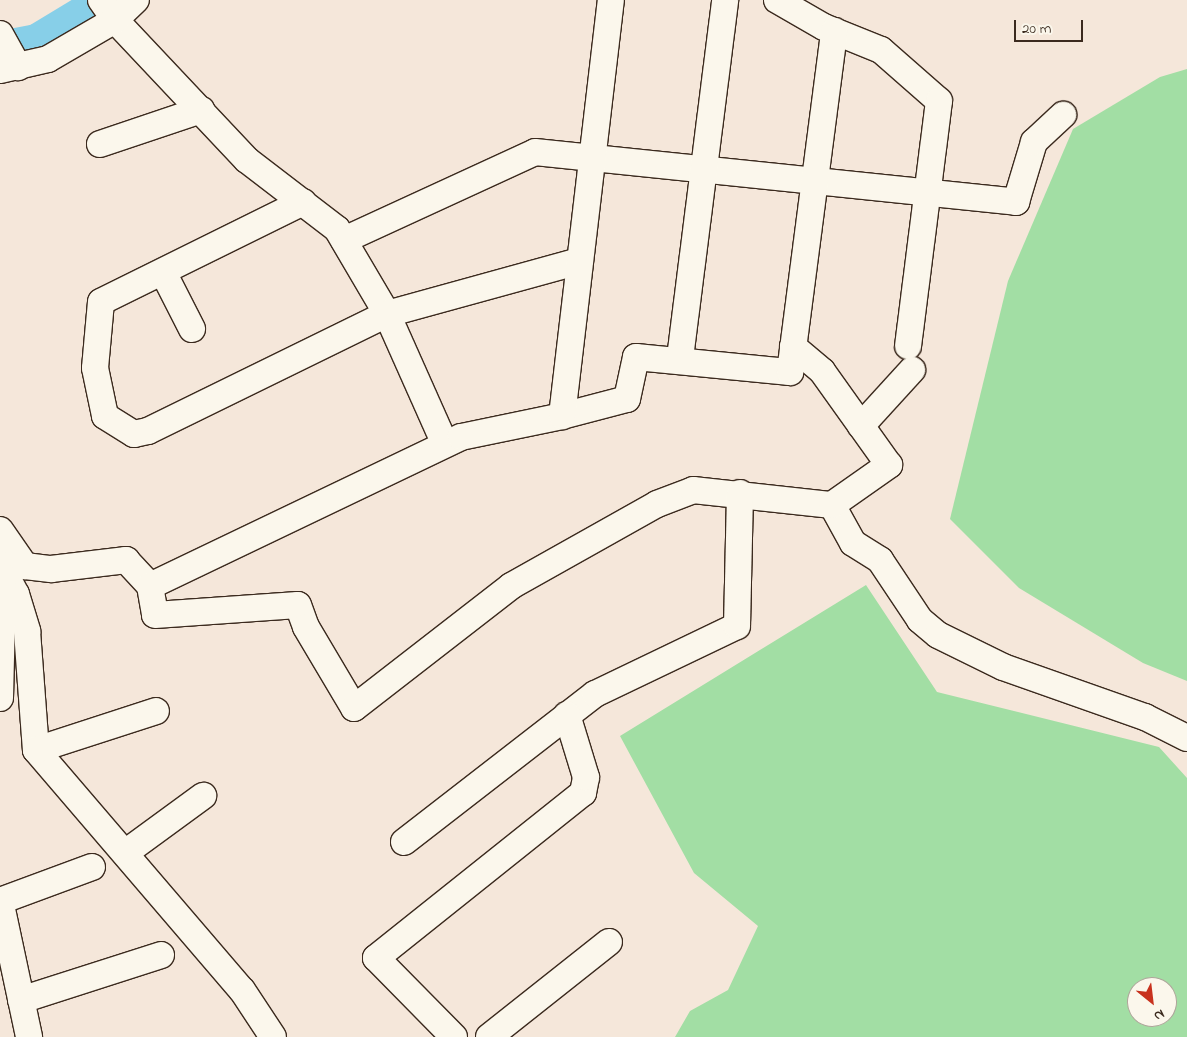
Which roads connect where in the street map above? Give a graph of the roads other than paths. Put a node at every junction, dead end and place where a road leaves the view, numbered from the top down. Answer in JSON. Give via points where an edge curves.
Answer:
{"nodes":[{"id":1,"x":136,"y":0,"type":"edge"},
{"id":2,"x":611,"y":0,"type":"edge"},
{"id":3,"x":724,"y":0,"type":"edge"},
{"id":4,"x":777,"y":0,"type":"edge"},
{"id":5,"x":108,"y":10,"type":"edge"},
{"id":6,"x":834,"y":31,"type":"junction"},
{"id":7,"x":0,"y":34,"type":"edge"},
{"id":8,"x":9,"y":69,"type":"edge"},
{"id":9,"x":200,"y":110,"type":"junction"},
{"id":10,"x":1063,"y":115,"type":"dead end"},
{"id":11,"x":100,"y":144,"type":"dead end"},
{"id":12,"x":593,"y":158,"type":"junction"},
{"id":13,"x":705,"y":170,"type":"junction"},
{"id":14,"x":814,"y":181,"type":"junction"},
{"id":15,"x":925,"y":191,"type":"junction"},
{"id":16,"x":303,"y":202,"type":"junction"},
{"id":17,"x":344,"y":240,"type":"junction"},
{"id":18,"x":580,"y":261,"type":"junction"},
{"id":19,"x":163,"y":272,"type":"junction"},
{"id":20,"x":387,"y":314,"type":"junction"},
{"id":21,"x":192,"y":329,"type":"dead end"},
{"id":22,"x":793,"y":346,"type":"junction"},
{"id":23,"x":680,"y":358,"type":"junction"},
{"id":24,"x":562,"y":416,"type":"junction"},
{"id":25,"x":861,"y":426,"type":"junction"},
{"id":26,"x":445,"y":444,"type":"junction"},
{"id":27,"x":740,"y":494,"type":"junction"},
{"id":28,"x":832,"y":505,"type":"junction"},
{"id":29,"x":0,"y":530,"type":"edge"},
{"id":30,"x":2,"y":567,"type":"edge"},
{"id":31,"x":150,"y":586,"type":"junction"},
{"id":32,"x":0,"y":698,"type":"edge"},
{"id":33,"x":156,"y":711,"type":"dead end"},
{"id":34,"x":566,"y":715,"type":"junction"},
{"id":35,"x":1187,"y":738,"type":"edge"},
{"id":36,"x":36,"y":750,"type":"junction"},
{"id":37,"x":203,"y":796,"type":"dead end"},
{"id":38,"x":404,"y":842,"type":"dead end"},
{"id":39,"x":125,"y":853,"type":"junction"},
{"id":40,"x":92,"y":866,"type":"dead end"},
{"id":41,"x":0,"y":901,"type":"edge"},
{"id":42,"x":609,"y":942,"type":"dead end"},
{"id":43,"x":161,"y":955,"type":"dead end"},
{"id":44,"x":21,"y":1000,"type":"junction"},
{"id":45,"x":29,"y":1037,"type":"edge"},
{"id":46,"x":273,"y":1037,"type":"edge"},
{"id":47,"x":454,"y":1037,"type":"edge"},
{"id":48,"x":489,"y":1037,"type":"edge"}],
"edges":[{"from":1,"to":5,"type":"street"},
{"from":2,"to":12,"type":"street"},
{"from":3,"to":13,"type":"street"},
{"from":4,"to":6,"type":"street"},
{"from":5,"to":8,"type":"street","via":[[48,59]]},
{"from":5,"to":9,"type":"street"},
{"from":6,"to":14,"type":"street"},
{"from":6,"to":15,"type":"street","via":[[880,50],[939,101]]},
{"from":7,"to":8,"type":"street"},
{"from":9,"to":11,"type":"street"},
{"from":9,"to":16,"type":"street","via":[[247,160]]},
{"from":10,"to":15,"type":"street","via":[[1034,142],[1016,202]]},
{"from":12,"to":13,"type":"street"},
{"from":12,"to":17,"type":"street","via":[[535,152]]},
{"from":12,"to":18,"type":"street"},
{"from":13,"to":14,"type":"street"},
{"from":13,"to":23,"type":"street"},
{"from":14,"to":15,"type":"street"},
{"from":14,"to":22,"type":"street"},
{"from":15,"to":25,"type":"street","via":[[910,358]]},
{"from":16,"to":17,"type":"street","via":[[337,229]]},
{"from":16,"to":19,"type":"street"},
{"from":17,"to":20,"type":"street"},
{"from":18,"to":20,"type":"street"},
{"from":18,"to":24,"type":"street"},
{"from":19,"to":20,"type":"street","via":[[101,302],[98,312],[95,368],[105,416],[134,434]]},
{"from":19,"to":21,"type":"street"},
{"from":20,"to":26,"type":"street"},
{"from":22,"to":23,"type":"street","via":[[790,372]]},
{"from":22,"to":25,"type":"street","via":[[822,371]]},
{"from":23,"to":24,"type":"street","via":[[636,357],[627,399]]},
{"from":24,"to":26,"type":"street"},
{"from":25,"to":28,"type":"street","via":[[889,465]]},
{"from":26,"to":31,"type":"street"},
{"from":27,"to":28,"type":"street"},
{"from":27,"to":31,"type":"street","via":[[693,490],[657,504],[511,586],[354,708],[306,627],[298,605],[155,615]]},
{"from":27,"to":34,"type":"street","via":[[738,626],[595,694]]},
{"from":28,"to":35,"type":"street","via":[[853,542],[880,560],[920,620],[938,635],[1003,667],[1145,717]]},
{"from":29,"to":31,"type":"street","via":[[24,566],[51,568],[126,560]]},
{"from":30,"to":32,"type":"street"},
{"from":30,"to":36,"type":"street","via":[[27,631]]},
{"from":33,"to":36,"type":"street"},
{"from":34,"to":38,"type":"street"},
{"from":34,"to":47,"type":"street","via":[[586,777],[583,793],[376,958]]},
{"from":36,"to":39,"type":"street"},
{"from":37,"to":39,"type":"street"},
{"from":39,"to":46,"type":"street","via":[[242,990]]},
{"from":40,"to":41,"type":"street"},
{"from":41,"to":44,"type":"street"},
{"from":42,"to":48,"type":"street"},
{"from":43,"to":44,"type":"street"},
{"from":44,"to":45,"type":"street"}]}
